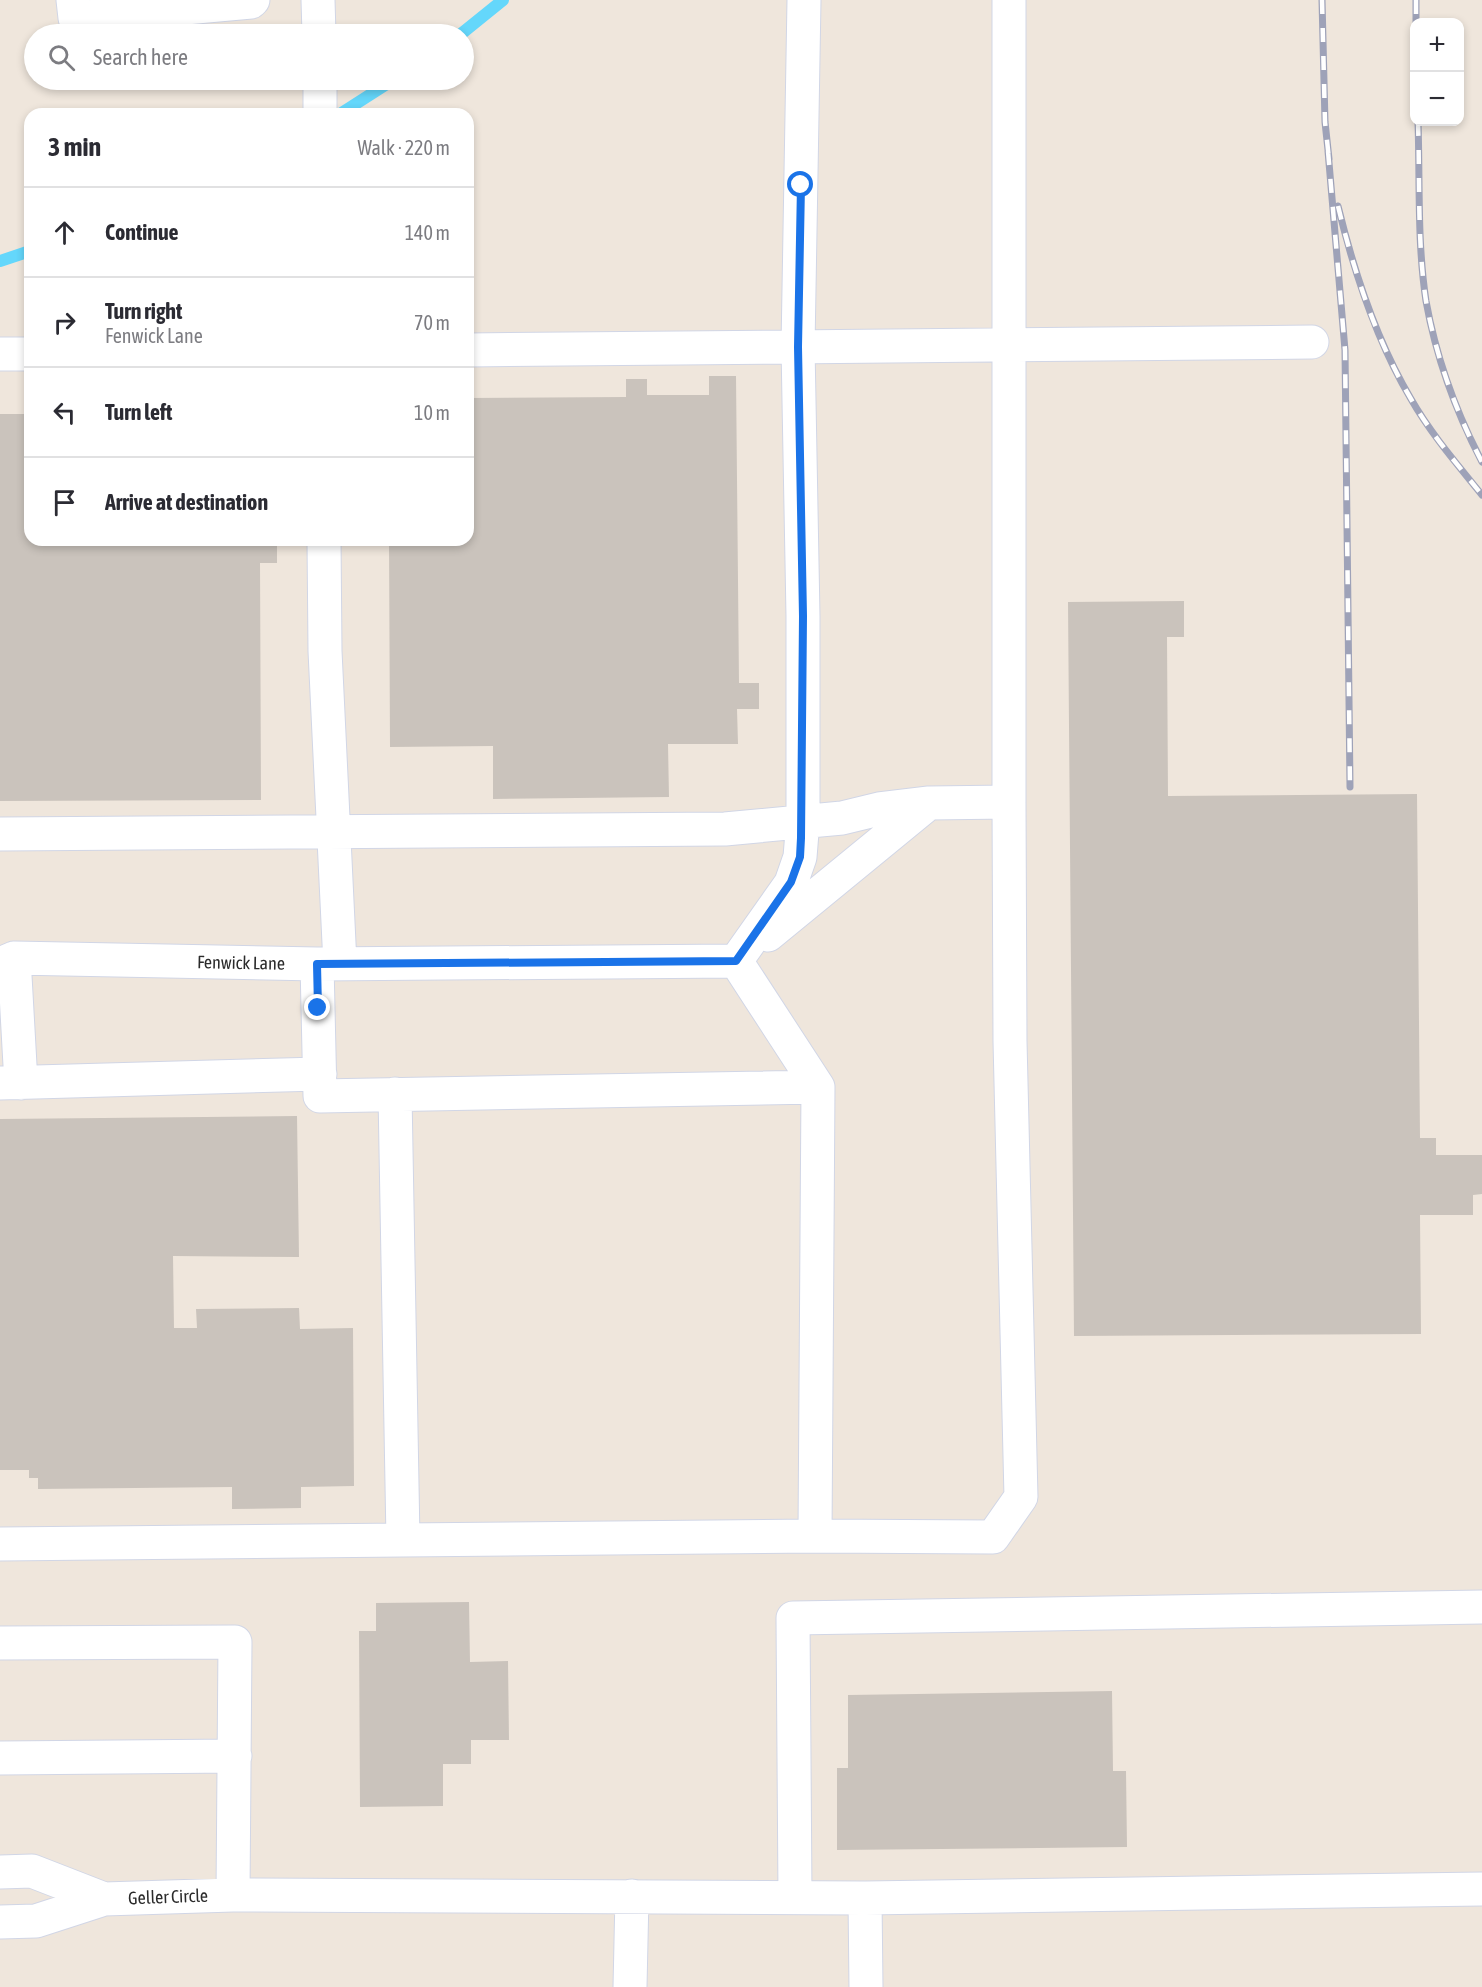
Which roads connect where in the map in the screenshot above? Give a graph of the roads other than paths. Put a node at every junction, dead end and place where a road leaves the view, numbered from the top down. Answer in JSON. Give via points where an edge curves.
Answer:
{"nodes":[{"id":1,"x":73,"y":0,"type":"edge"},
{"id":2,"x":253,"y":0,"type":"edge"},
{"id":3,"x":318,"y":0,"type":"edge"},
{"id":4,"x":804,"y":0,"type":"edge"},
{"id":5,"x":1009,"y":0,"type":"edge"},
{"id":6,"x":319,"y":24,"type":"edge"},
{"id":7,"x":320,"y":90,"type":"edge"},
{"id":8,"x":320,"y":108,"type":"edge"},
{"id":9,"x":1312,"y":342,"type":"dead end"},
{"id":10,"x":1009,"y":344,"type":"junction"},
{"id":11,"x":798,"y":347,"type":"junction"},
{"id":12,"x":474,"y":350,"type":"edge"},
{"id":13,"x":0,"y":354,"type":"edge"},
{"id":14,"x":24,"y":354,"type":"edge"},
{"id":15,"x":324,"y":546,"type":"edge"},
{"id":16,"x":1009,"y":802,"type":"junction"},
{"id":17,"x":929,"y":803,"type":"junction"},
{"id":18,"x":803,"y":820,"type":"junction"},
{"id":19,"x":333,"y":831,"type":"junction"},
{"id":20,"x":0,"y":834,"type":"edge"},
{"id":21,"x":5,"y":958,"type":"edge"},
{"id":22,"x":736,"y":961,"type":"junction"},
{"id":23,"x":329,"y":964,"type":"junction"},
{"id":24,"x":320,"y":1074,"type":"junction"},
{"id":25,"x":11,"y":1083,"type":"edge"},
{"id":26,"x":818,"y":1087,"type":"junction"},
{"id":27,"x":395,"y":1094,"type":"junction"},
{"id":28,"x":815,"y":1536,"type":"junction"},
{"id":29,"x":403,"y":1540,"type":"junction"},
{"id":30,"x":0,"y":1544,"type":"edge"},
{"id":31,"x":1482,"y":1607,"type":"edge"},
{"id":32,"x":0,"y":1643,"type":"edge"},
{"id":33,"x":235,"y":1756,"type":"junction"},
{"id":34,"x":0,"y":1758,"type":"edge"},
{"id":35,"x":0,"y":1872,"type":"edge"},
{"id":36,"x":1482,"y":1889,"type":"edge"},
{"id":37,"x":233,"y":1895,"type":"junction"},
{"id":38,"x":632,"y":1896,"type":"junction"},
{"id":39,"x":795,"y":1896,"type":"junction"},
{"id":40,"x":865,"y":1898,"type":"junction"},
{"id":41,"x":104,"y":1899,"type":"junction"},
{"id":42,"x":0,"y":1922,"type":"edge"},
{"id":43,"x":630,"y":1987,"type":"edge"},
{"id":44,"x":866,"y":1987,"type":"edge"}],
"edges":[{"from":1,"to":2,"type":"street","via":[[75,18]]},
{"from":3,"to":6,"type":"street"},
{"from":4,"to":11,"type":"street"},
{"from":5,"to":10,"type":"street"},
{"from":7,"to":8,"type":"street"},
{"from":9,"to":10,"type":"street"},
{"from":10,"to":11,"type":"street"},
{"from":10,"to":16,"type":"street"},
{"from":11,"to":12,"type":"street"},
{"from":11,"to":18,"type":"street"},
{"from":13,"to":14,"type":"street"},
{"from":15,"to":19,"type":"street"},
{"from":16,"to":17,"type":"street"},
{"from":16,"to":28,"type":"street","via":[[1021,1497],[993,1537]]},
{"from":17,"to":18,"type":"street","via":[[842,818]]},
{"from":17,"to":22,"type":"street"},
{"from":18,"to":19,"type":"street","via":[[725,829]]},
{"from":18,"to":22,"type":"street","via":[[800,857],[791,882]]},
{"from":19,"to":20,"type":"street"},
{"from":19,"to":23,"type":"street"},
{"from":21,"to":23,"type":"street","name":"Fenwick Lane"},
{"from":21,"to":25,"type":"street"},
{"from":22,"to":23,"type":"street","name":"Fenwick Lane"},
{"from":22,"to":26,"type":"street"},
{"from":23,"to":24,"type":"street"},
{"from":24,"to":25,"type":"street"},
{"from":24,"to":27,"type":"street","via":[[320,1096]]},
{"from":26,"to":27,"type":"street"},
{"from":26,"to":28,"type":"street"},
{"from":27,"to":29,"type":"street"},
{"from":28,"to":29,"type":"street"},
{"from":29,"to":30,"type":"street"},
{"from":31,"to":39,"type":"street","via":[[793,1618]]},
{"from":32,"to":33,"type":"street","via":[[235,1642]]},
{"from":33,"to":34,"type":"street"},
{"from":33,"to":37,"type":"street"},
{"from":35,"to":41,"type":"street","name":"Geller Circle","via":[[32,1871]]},
{"from":36,"to":40,"type":"street","name":"Geller Circle"},
{"from":37,"to":38,"type":"street","name":"Geller Circle"},
{"from":37,"to":41,"type":"street","name":"Geller Circle"},
{"from":38,"to":39,"type":"street","name":"Geller Circle"},
{"from":38,"to":43,"type":"street"},
{"from":39,"to":40,"type":"street","name":"Geller Circle"},
{"from":40,"to":44,"type":"street"},
{"from":41,"to":42,"type":"street","name":"Geller Circle","via":[[36,1922]]}]}
